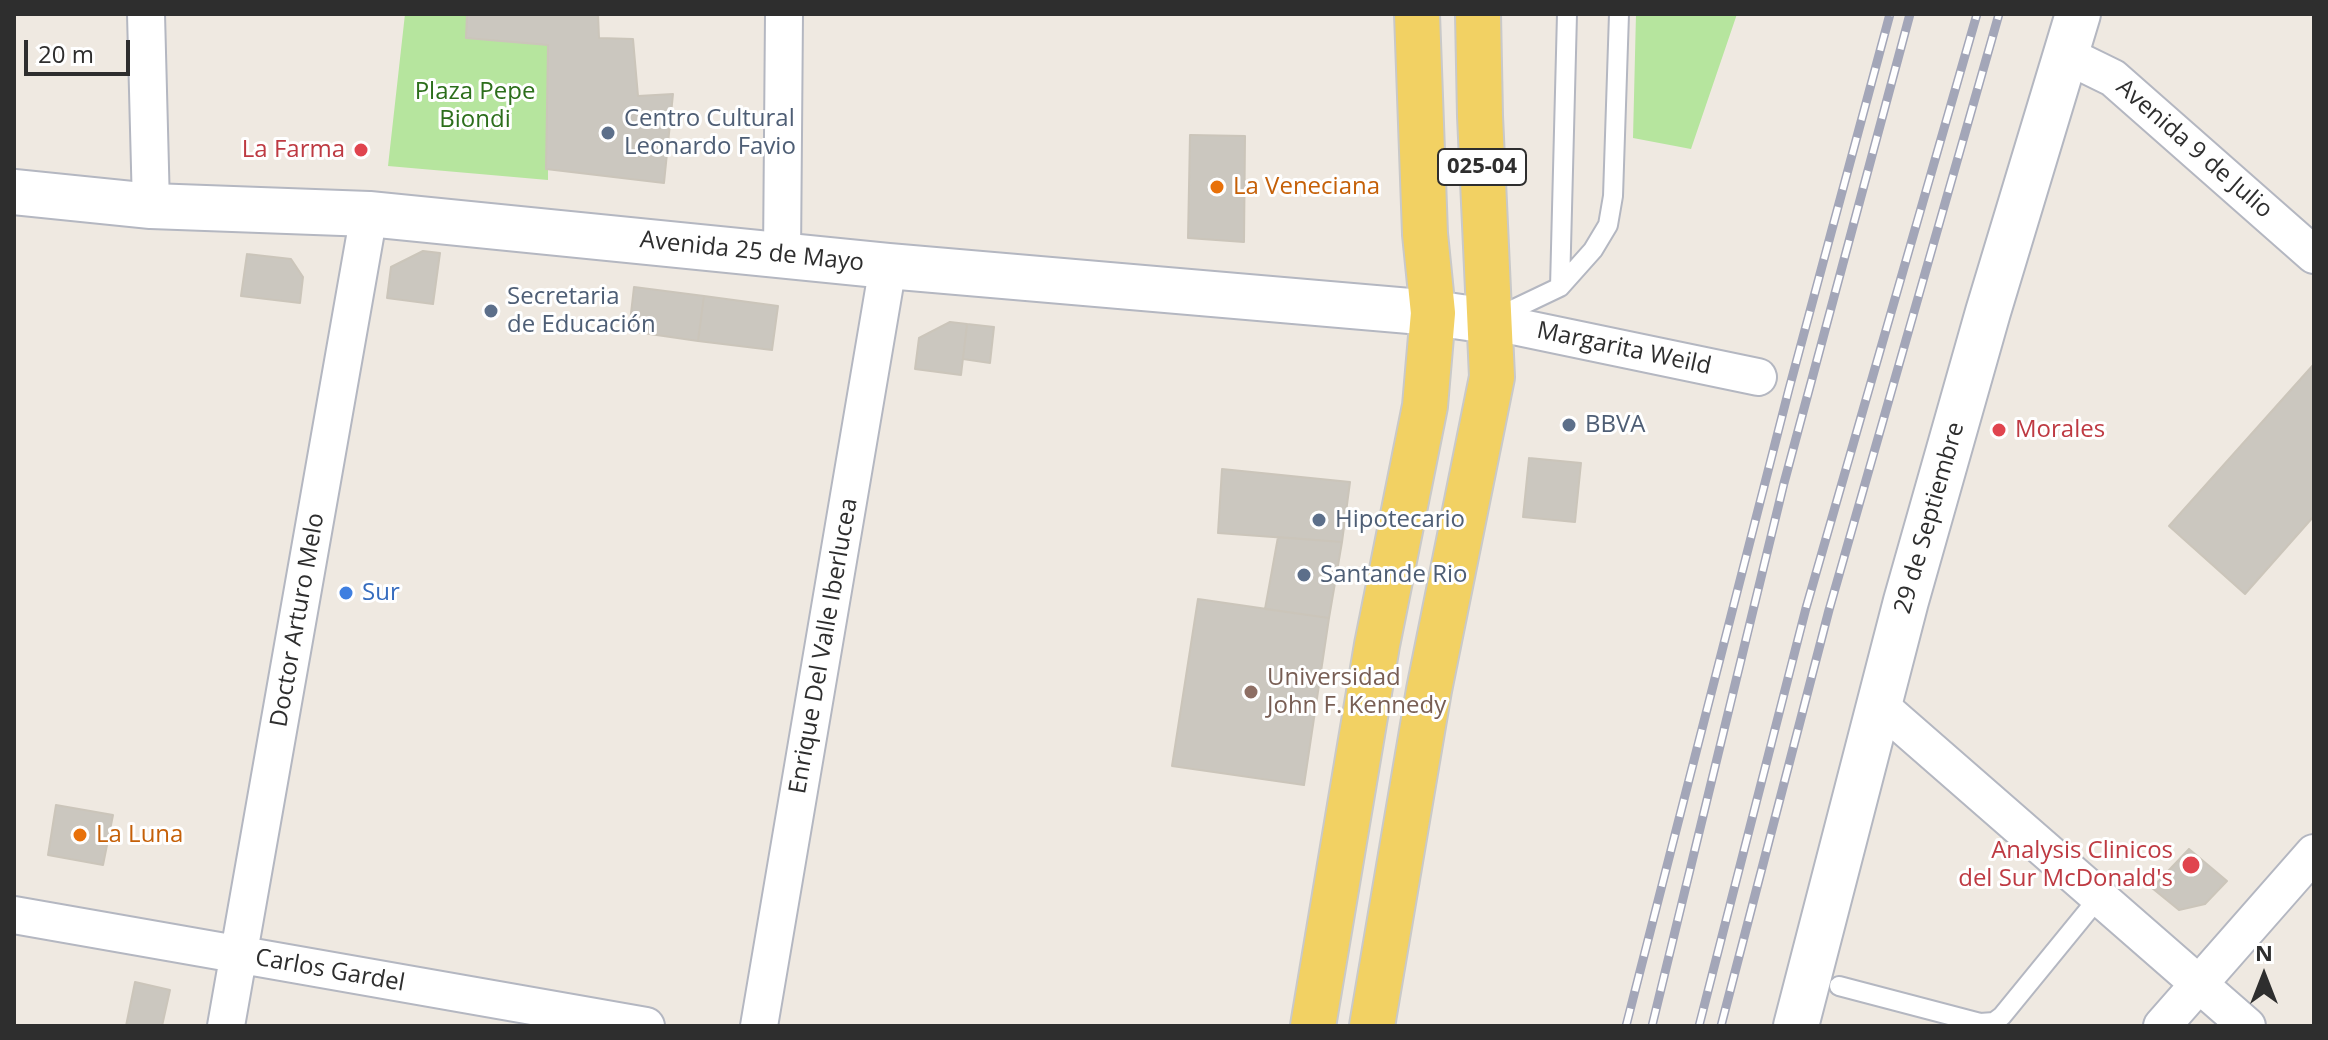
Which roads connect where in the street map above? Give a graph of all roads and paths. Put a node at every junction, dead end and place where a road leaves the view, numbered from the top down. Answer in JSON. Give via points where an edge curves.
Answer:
{"nodes":[{"id":1,"x":146,"y":14,"type":"edge"},
{"id":2,"x":784,"y":14,"type":"edge"},
{"id":3,"x":1417,"y":14,"type":"edge"},
{"id":4,"x":1478,"y":14,"type":"edge"},
{"id":5,"x":1567,"y":14,"type":"edge"},
{"id":6,"x":1619,"y":14,"type":"edge"},
{"id":7,"x":2078,"y":14,"type":"edge"},
{"id":8,"x":2066,"y":55,"type":"junction"},
{"id":9,"x":14,"y":192,"type":"edge"},
{"id":10,"x":151,"y":206,"type":"junction"},
{"id":11,"x":369,"y":214,"type":"junction"},
{"id":12,"x":782,"y":255,"type":"junction"},
{"id":13,"x":2314,"y":255,"type":"edge"},
{"id":14,"x":888,"y":266,"type":"junction"},
{"id":15,"x":1560,"y":287,"type":"junction"},
{"id":16,"x":1433,"y":313,"type":"junction"},
{"id":17,"x":1489,"y":321,"type":"junction"},
{"id":18,"x":1758,"y":377,"type":"dead end"},
{"id":19,"x":1878,"y":704,"type":"junction"},
{"id":20,"x":2314,"y":853,"type":"edge"},
{"id":21,"x":2100,"y":896,"type":"junction"},
{"id":22,"x":14,"y":915,"type":"edge"},
{"id":23,"x":239,"y":955,"type":"junction"},
{"id":24,"x":2199,"y":984,"type":"junction"},
{"id":25,"x":1839,"y":986,"type":"dead end"},
{"id":26,"x":226,"y":1026,"type":"edge"},
{"id":27,"x":646,"y":1026,"type":"edge"},
{"id":28,"x":759,"y":1026,"type":"edge"},
{"id":29,"x":1313,"y":1026,"type":"edge"},
{"id":30,"x":1372,"y":1026,"type":"edge"},
{"id":31,"x":1796,"y":1026,"type":"edge"},
{"id":32,"x":2162,"y":1026,"type":"edge"},
{"id":33,"x":2247,"y":1026,"type":"edge"}],
"edges":[{"from":1,"to":10,"type":"street"},
{"from":2,"to":12,"type":"street"},
{"from":3,"to":16,"type":"main road","number":"025-04"},
{"from":4,"to":17,"type":"main road","number":"025-04"},
{"from":5,"to":15,"type":"lane"},
{"from":6,"to":15,"type":"lane","via":[[1608,225]]},
{"from":7,"to":8,"type":"main road","name":"29 de Septiembre"},
{"from":8,"to":13,"type":"street","name":"Avenida 9 de Julio","via":[[2113,78]]},
{"from":8,"to":19,"type":"main road","name":"29 de Septiembre"},
{"from":9,"to":10,"type":"main road","name":"Avenida 25 de Mayo"},
{"from":10,"to":11,"type":"main road","name":"Avenida 25 de Mayo"},
{"from":11,"to":12,"type":"main road","name":"Avenida 25 de Mayo"},
{"from":11,"to":23,"type":"street","name":"Doctor Arturo Melo"},
{"from":12,"to":14,"type":"main road","name":"Avenida 25 de Mayo"},
{"from":14,"to":16,"type":"main road","name":"Avenida 25 de Mayo"},
{"from":14,"to":28,"type":"street","name":"Enrique Del Valle Iberlucea"},
{"from":15,"to":17,"type":"lane"},
{"from":16,"to":17,"type":"main road","name":"Avenida 25 de Mayo"},
{"from":16,"to":29,"type":"main road","number":"025-04","via":[[1425,406],[1377,645]]},
{"from":17,"to":18,"type":"street","name":"Margarita Weild"},
{"from":17,"to":30,"type":"main road","number":"025-04","via":[[1492,377],[1429,690]]},
{"from":19,"to":21,"type":"street"},
{"from":19,"to":31,"type":"main road","name":"29 de Septiembre"},
{"from":20,"to":24,"type":"street"},
{"from":21,"to":24,"type":"street"},
{"from":21,"to":25,"type":"lane","via":[[1994,1022],[1980,1023]]},
{"from":22,"to":23,"type":"street","name":"Carlos Gardel"},
{"from":23,"to":26,"type":"street","name":"Doctor Arturo Melo"},
{"from":23,"to":27,"type":"street","name":"Carlos Gardel"},
{"from":24,"to":32,"type":"street"},
{"from":24,"to":33,"type":"street"}]}
